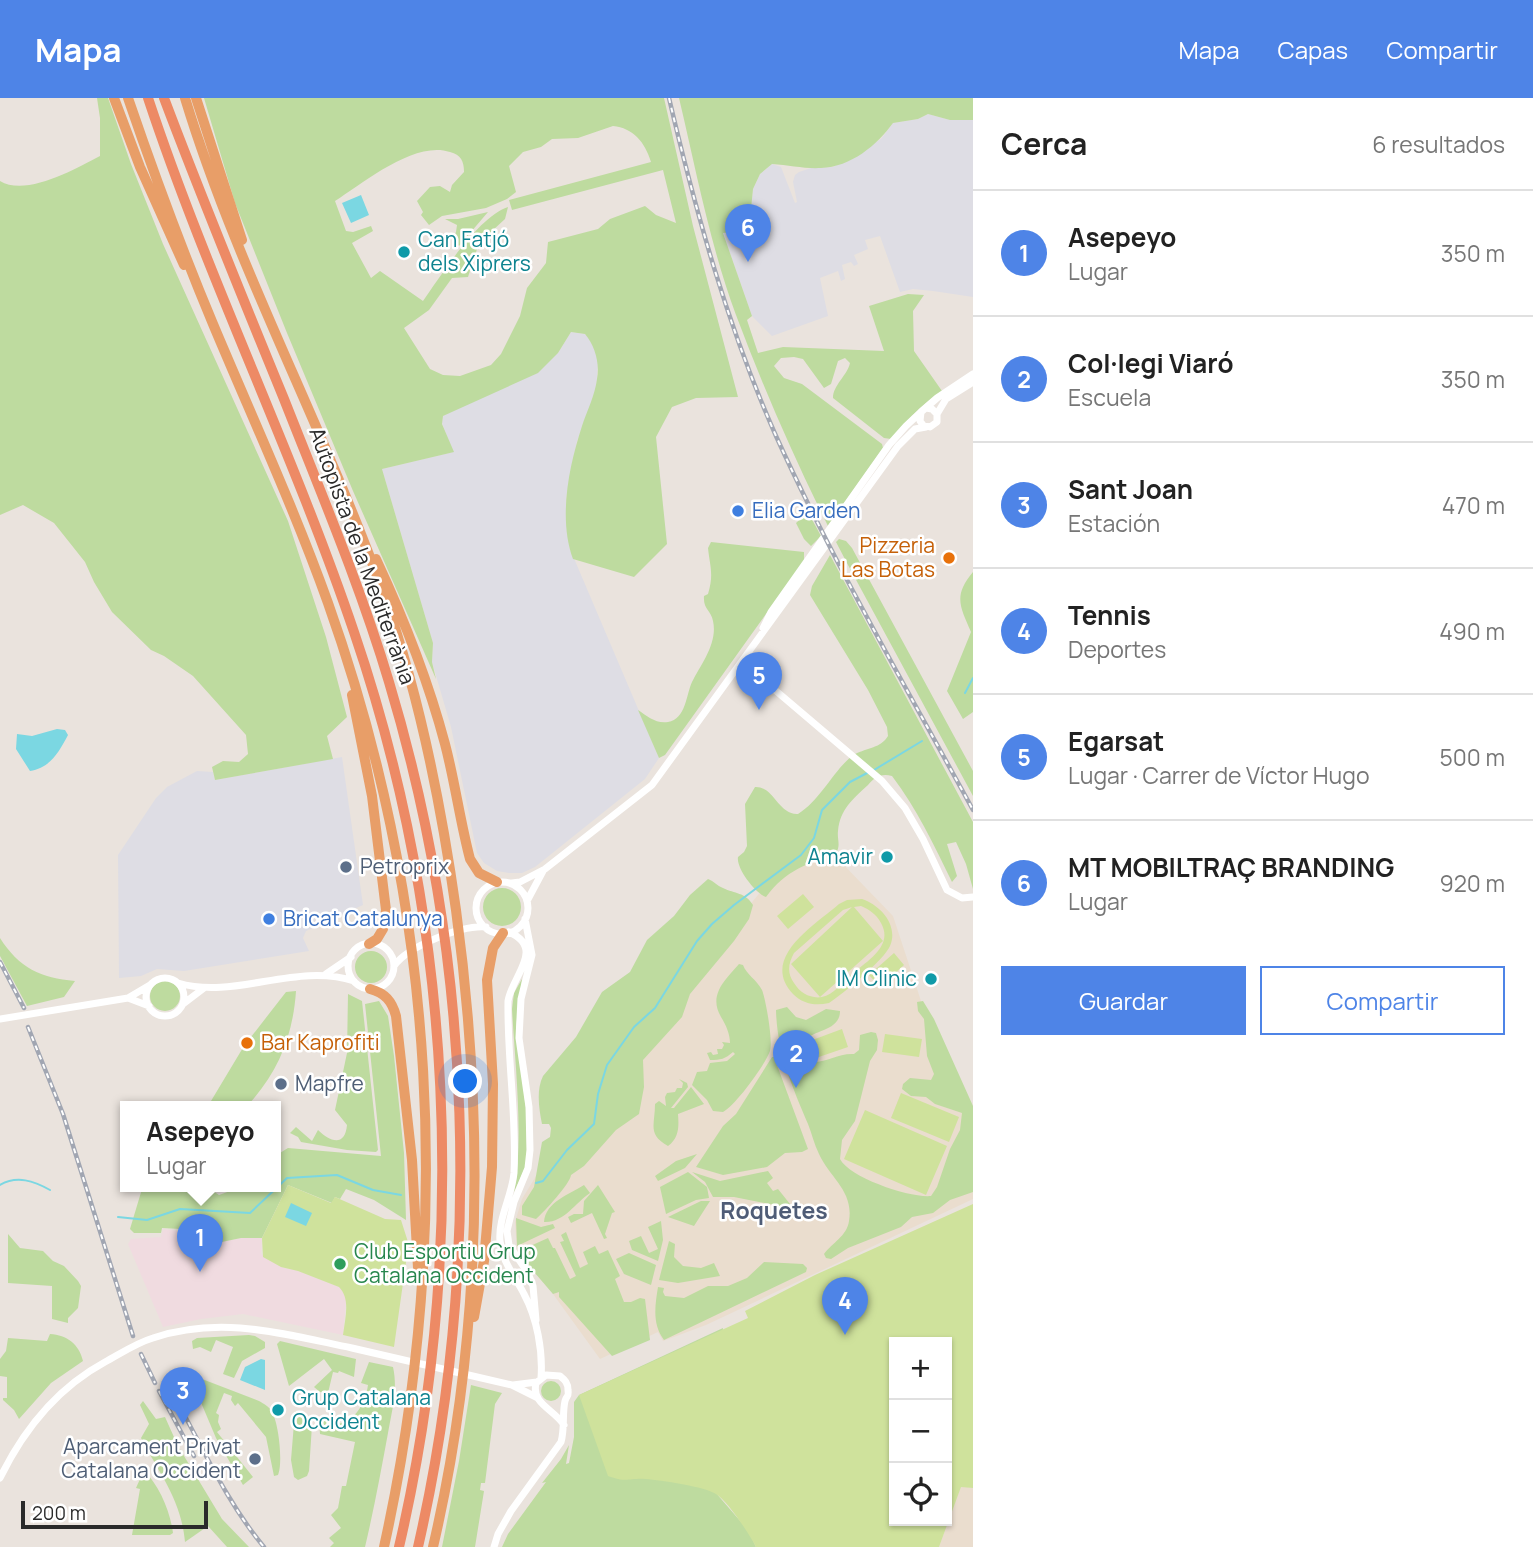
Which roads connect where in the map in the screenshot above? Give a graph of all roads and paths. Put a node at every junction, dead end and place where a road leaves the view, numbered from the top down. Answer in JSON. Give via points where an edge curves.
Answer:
{"nodes":[{"id":1,"x":114,"y":98,"type":"edge"},
{"id":2,"x":128,"y":98,"type":"edge"},
{"id":3,"x":148,"y":98,"type":"edge"},
{"id":4,"x":163,"y":98,"type":"edge"},
{"id":5,"x":184,"y":98,"type":"edge"},
{"id":6,"x":197,"y":98,"type":"edge"},
{"id":7,"x":254,"y":284,"type":"junction"},
{"id":8,"x":211,"y":319,"type":"junction"},
{"id":9,"x":973,"y":374,"type":"edge"},
{"id":10,"x":973,"y":382,"type":"edge"},
{"id":11,"x":924,"y":410,"type":"junction"},
{"id":12,"x":937,"y":414,"type":"junction"},
{"id":13,"x":926,"y":426,"type":"junction"},
{"id":14,"x":353,"y":516,"type":"junction"},
{"id":15,"x":832,"y":532,"type":"junction"},
{"id":16,"x":330,"y":607,"type":"junction"},
{"id":17,"x":742,"y":662,"type":"junction"},
{"id":18,"x":545,"y":869,"type":"junction"},
{"id":19,"x":497,"y":882,"type":"junction"},
{"id":20,"x":512,"y":883,"type":"junction"},
{"id":21,"x":972,"y":898,"type":"edge"},
{"id":22,"x":527,"y":901,"type":"junction"},
{"id":23,"x":477,"y":911,"type":"junction"},
{"id":24,"x":525,"y":919,"type":"junction"},
{"id":25,"x":465,"y":927,"type":"junction"},
{"id":26,"x":486,"y":927,"type":"junction"},
{"id":27,"x":506,"y":933,"type":"junction"},
{"id":28,"x":369,"y":944,"type":"junction"},
{"id":29,"x":387,"y":950,"type":"junction"},
{"id":30,"x":407,"y":953,"type":"junction"},
{"id":31,"x":351,"y":957,"type":"junction"},
{"id":32,"x":394,"y":967,"type":"junction"},
{"id":33,"x":325,"y":974,"type":"junction"},
{"id":34,"x":354,"y":981,"type":"junction"},
{"id":35,"x":178,"y":983,"type":"junction"},
{"id":36,"x":150,"y":985,"type":"junction"},
{"id":37,"x":204,"y":988,"type":"junction"},
{"id":38,"x":370,"y":989,"type":"junction"},
{"id":39,"x":128,"y":998,"type":"junction"},
{"id":40,"x":182,"y":1005,"type":"junction"},
{"id":41,"x":149,"y":1006,"type":"junction"},
{"id":42,"x":1,"y":1020,"type":"edge"},
{"id":43,"x":536,"y":1327,"type":"junction"},
{"id":44,"x":541,"y":1354,"type":"junction"},
{"id":45,"x":466,"y":1355,"type":"junction"},
{"id":46,"x":415,"y":1368,"type":"junction"},
{"id":47,"x":554,"y":1374,"type":"junction"},
{"id":48,"x":539,"y":1380,"type":"junction"},
{"id":49,"x":512,"y":1385,"type":"junction"},
{"id":50,"x":536,"y":1398,"type":"junction"},
{"id":51,"x":565,"y":1401,"type":"junction"},
{"id":52,"x":548,"y":1407,"type":"junction"},
{"id":53,"x":564,"y":1425,"type":"junction"},
{"id":54,"x":0,"y":1478,"type":"edge"},
{"id":55,"x":384,"y":1546,"type":"edge"},
{"id":56,"x":399,"y":1547,"type":"edge"},
{"id":57,"x":418,"y":1547,"type":"edge"},
{"id":58,"x":433,"y":1547,"type":"edge"},
{"id":59,"x":494,"y":1547,"type":"edge"}],
"edges":[{"from":1,"to":8,"type":"highway","via":[[151,194]]},
{"from":2,"to":8,"type":"highway"},
{"from":3,"to":56,"type":"highway","name":"Autopista de la Mediterrània","via":[[198,238],[356,637],[396,775],[420,897],[436,1028],[442,1206],[428,1391]]},
{"from":4,"to":57,"type":"highway","name":"Autopista de la Mediterrània","via":[[360,593],[404,736],[437,889],[458,1071],[460,1212],[447,1381]]},
{"from":5,"to":7,"type":"highway"},
{"from":6,"to":7,"type":"highway"},
{"from":7,"to":14,"type":"highway"},
{"from":8,"to":16,"type":"highway"},
{"from":9,"to":11,"type":"street"},
{"from":10,"to":12,"type":"street","via":[[946,399]]},
{"from":11,"to":12,"type":"street"},
{"from":11,"to":13,"type":"street","via":[[920,421]]},
{"from":11,"to":15,"type":"street","via":[[896,436]]},
{"from":12,"to":13,"type":"street","via":[[937,422]]},
{"from":13,"to":15,"type":"street","via":[[915,429],[898,446]]},
{"from":14,"to":19,"type":"highway","via":[[398,606],[424,673],[470,859],[479,873]]},
{"from":14,"to":45,"type":"highway","via":[[392,620],[419,713],[446,840],[460,938],[476,1142]]},
{"from":15,"to":17,"type":"street","via":[[771,612]]},
{"from":16,"to":28,"type":"highway","via":[[369,772],[384,897],[386,923]]},
{"from":16,"to":46,"type":"highway","via":[[383,788],[415,973],[427,1148],[426,1244]]},
{"from":17,"to":18,"type":"street","via":[[652,785]]},
{"from":17,"to":21,"type":"street","via":[[879,778],[905,808],[947,890],[957,897]]},
{"from":18,"to":20,"type":"street"},
{"from":18,"to":22,"type":"street"},
{"from":19,"to":20,"type":"street"},
{"from":19,"to":23,"type":"street","via":[[481,893]]},
{"from":20,"to":22,"type":"street"},
{"from":22,"to":24,"type":"street"},
{"from":23,"to":25,"type":"street"},
{"from":23,"to":26,"type":"street"},
{"from":24,"to":27,"type":"street"},
{"from":24,"to":43,"type":"street","via":[[532,954],[519,1024],[530,1150],[507,1231],[511,1251],[533,1286]]},
{"from":25,"to":26,"type":"street"},
{"from":25,"to":30,"type":"street"},
{"from":26,"to":27,"type":"street"},
{"from":27,"to":43,"type":"street","via":[[520,938],[527,950],[509,1002],[514,1172],[500,1237],[506,1263],[525,1295]]},
{"from":27,"to":45,"type":"highway","via":[[493,948],[488,973],[491,1193]]},
{"from":28,"to":29,"type":"street"},
{"from":28,"to":31,"type":"street"},
{"from":29,"to":30,"type":"street"},
{"from":29,"to":32,"type":"street"},
{"from":30,"to":32,"type":"street"},
{"from":31,"to":33,"type":"street"},
{"from":31,"to":34,"type":"street"},
{"from":32,"to":38,"type":"street","via":[[386,984]]},
{"from":33,"to":34,"type":"street"},
{"from":33,"to":37,"type":"street"},
{"from":34,"to":38,"type":"street"},
{"from":35,"to":36,"type":"street","via":[[164,978]]},
{"from":35,"to":37,"type":"street"},
{"from":35,"to":40,"type":"street","via":[[184,993]]},
{"from":36,"to":39,"type":"street"},
{"from":36,"to":41,"type":"street"},
{"from":37,"to":40,"type":"street"},
{"from":38,"to":46,"type":"highway","via":[[392,1003],[399,1037],[418,1247]]},
{"from":39,"to":41,"type":"street"},
{"from":39,"to":42,"type":"street"},
{"from":40,"to":41,"type":"street","via":[[167,1016]]},
{"from":43,"to":44,"type":"street"},
{"from":44,"to":47,"type":"street"},
{"from":44,"to":48,"type":"street"},
{"from":45,"to":58,"type":"highway"},
{"from":46,"to":55,"type":"highway"},
{"from":47,"to":48,"type":"street"},
{"from":47,"to":51,"type":"street","via":[[568,1386]]},
{"from":48,"to":49,"type":"street"},
{"from":48,"to":50,"type":"street"},
{"from":49,"to":50,"type":"street"},
{"from":49,"to":54,"type":"street","via":[[261,1328],[215,1327],[154,1337],[74,1381],[54,1399],[29,1426]]},
{"from":50,"to":52,"type":"street"},
{"from":51,"to":52,"type":"street"},
{"from":51,"to":53,"type":"street"},
{"from":52,"to":53,"type":"street"},
{"from":53,"to":59,"type":"street","via":[[559,1447],[511,1511]]}]}
